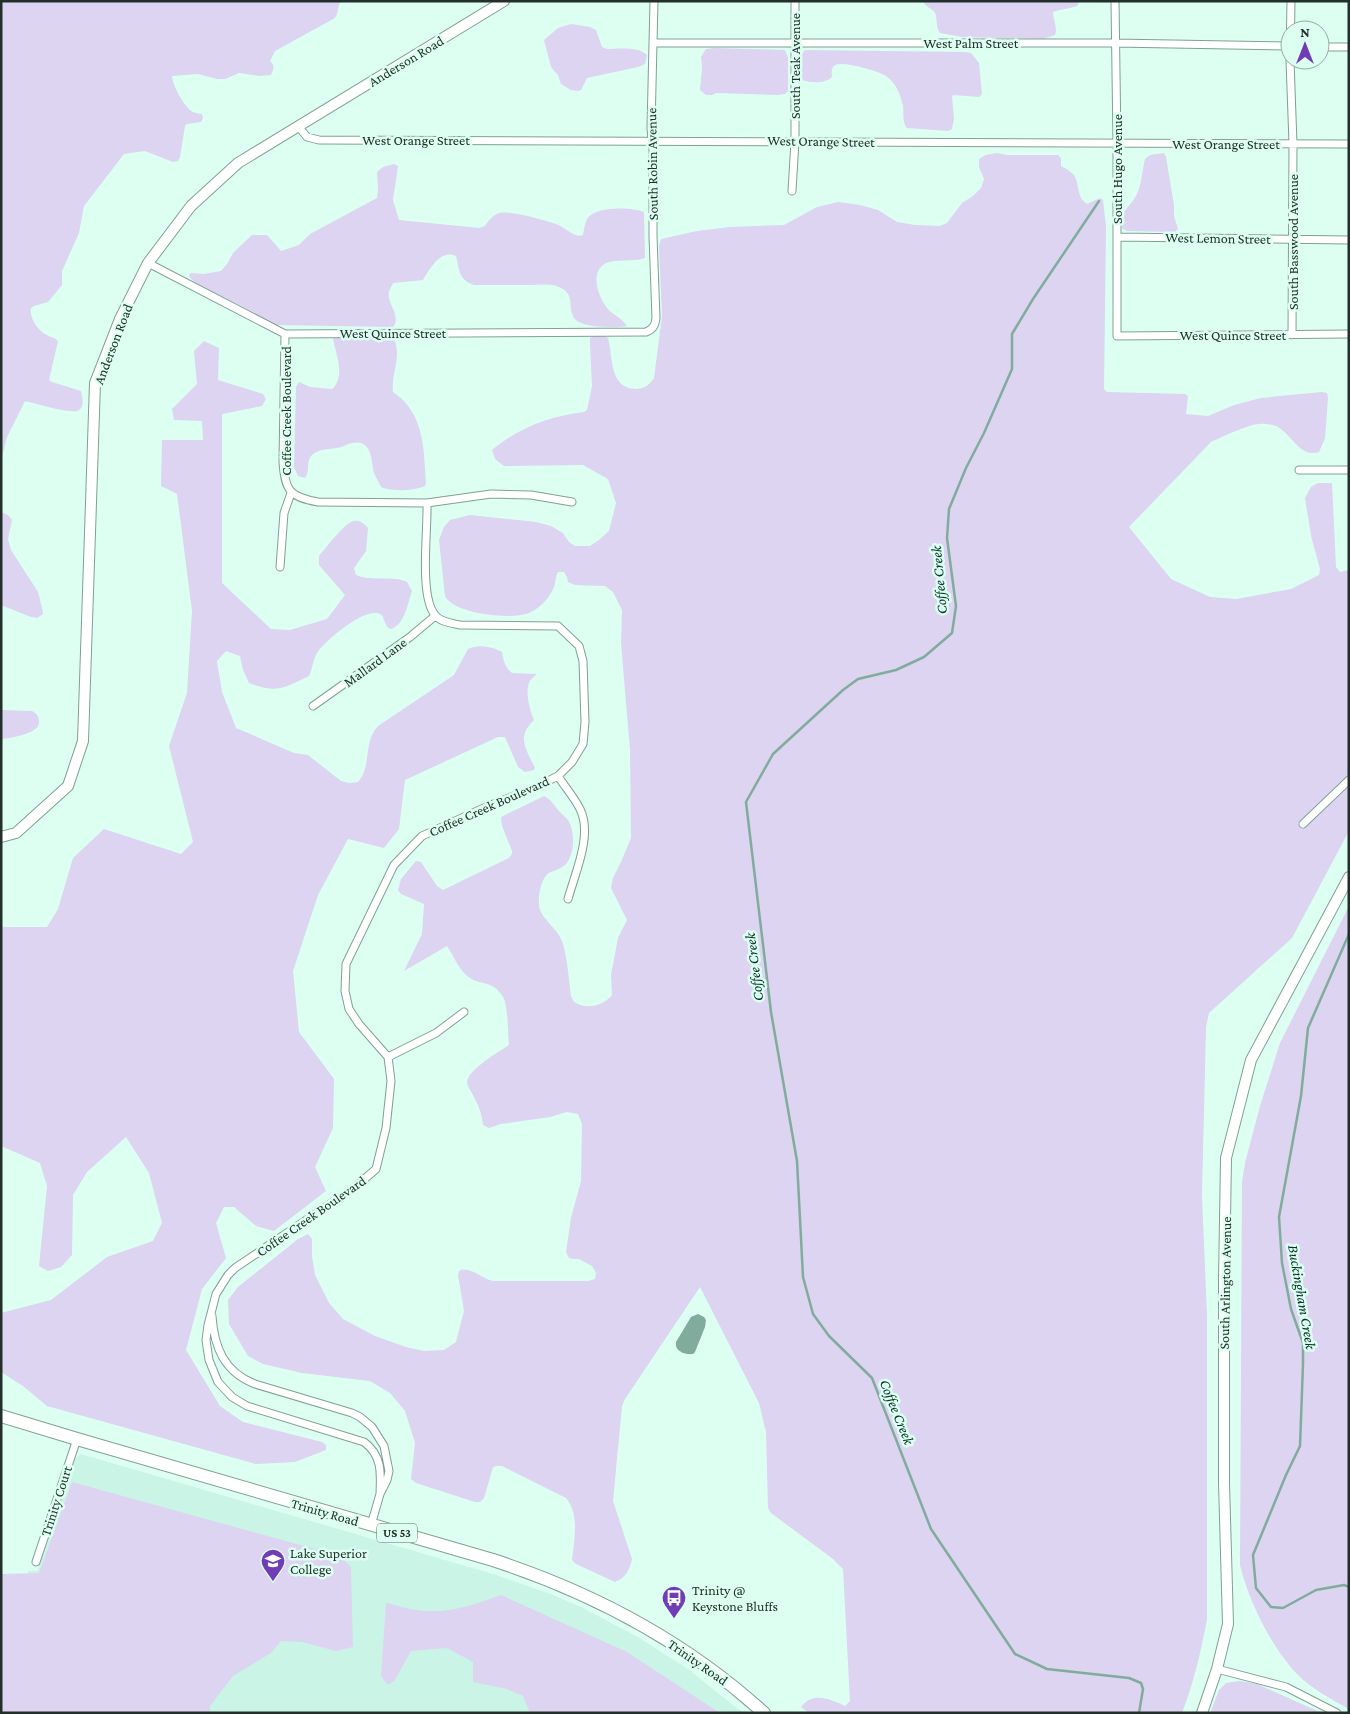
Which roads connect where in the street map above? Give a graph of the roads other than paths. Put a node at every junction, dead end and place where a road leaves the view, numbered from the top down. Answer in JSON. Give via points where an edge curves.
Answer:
{"nodes":[{"id":1,"x":504,"y":1,"type":"edge"},
{"id":2,"x":654,"y":1,"type":"edge"},
{"id":3,"x":795,"y":1,"type":"edge"},
{"id":4,"x":1115,"y":1,"type":"edge"},
{"id":5,"x":1290,"y":1,"type":"edge"},
{"id":6,"x":1290,"y":20,"type":"edge"},
{"id":7,"x":653,"y":43,"type":"junction"},
{"id":8,"x":1116,"y":43,"type":"junction"},
{"id":9,"x":794,"y":44,"type":"junction"},
{"id":10,"x":1280,"y":46,"type":"edge"},
{"id":11,"x":1330,"y":47,"type":"edge"},
{"id":12,"x":1349,"y":47,"type":"edge"},
{"id":13,"x":1290,"y":70,"type":"edge"},
{"id":14,"x":298,"y":126,"type":"junction"},
{"id":15,"x":652,"y":140,"type":"junction"},
{"id":16,"x":795,"y":141,"type":"junction"},
{"id":17,"x":1118,"y":144,"type":"junction"},
{"id":18,"x":1292,"y":144,"type":"junction"},
{"id":19,"x":1349,"y":144,"type":"edge"},
{"id":20,"x":792,"y":191,"type":"dead end"},
{"id":21,"x":1117,"y":237,"type":"junction"},
{"id":22,"x":1293,"y":239,"type":"junction"},
{"id":23,"x":1349,"y":240,"type":"edge"},
{"id":24,"x":148,"y":263,"type":"junction"},
{"id":25,"x":654,"y":327,"type":"joint"},
{"id":26,"x":285,"y":334,"type":"junction"},
{"id":27,"x":1349,"y":334,"type":"edge"},
{"id":28,"x":1292,"y":335,"type":"junction"},
{"id":29,"x":1117,"y":336,"type":"joint"},
{"id":30,"x":1299,"y":470,"type":"dead end"},
{"id":31,"x":1349,"y":470,"type":"edge"},
{"id":32,"x":292,"y":493,"type":"junction"},
{"id":33,"x":572,"y":502,"type":"dead end"},
{"id":34,"x":427,"y":503,"type":"junction"},
{"id":35,"x":280,"y":567,"type":"dead end"},
{"id":36,"x":435,"y":616,"type":"junction"},
{"id":37,"x":313,"y":706,"type":"dead end"},
{"id":38,"x":558,"y":776,"type":"junction"},
{"id":39,"x":1349,"y":780,"type":"edge"},
{"id":40,"x":1303,"y":824,"type":"dead end"},
{"id":41,"x":1,"y":837,"type":"edge"},
{"id":42,"x":1349,"y":877,"type":"edge"},
{"id":43,"x":568,"y":900,"type":"dead end"},
{"id":44,"x":464,"y":1012,"type":"dead end"},
{"id":45,"x":388,"y":1057,"type":"junction"},
{"id":46,"x":212,"y":1306,"type":"junction"},
{"id":47,"x":1,"y":1416,"type":"edge"},
{"id":48,"x":76,"y":1439,"type":"junction"},
{"id":49,"x":380,"y":1494,"type":"junction"},
{"id":50,"x":371,"y":1525,"type":"junction"},
{"id":51,"x":36,"y":1562,"type":"dead end"},
{"id":52,"x":1217,"y":1669,"type":"junction"},
{"id":53,"x":764,"y":1713,"type":"edge"},
{"id":54,"x":1202,"y":1713,"type":"edge"},
{"id":55,"x":1337,"y":1713,"type":"edge"}],
"edges":[{"from":1,"to":14,"type":"street","name":"Anderson Road"},
{"from":2,"to":7,"type":"street","name":"South Robin Avenue"},
{"from":3,"to":9,"type":"street","name":"South Teak Avenue"},
{"from":4,"to":8,"type":"street","name":"South Hugo Avenue"},
{"from":5,"to":6,"type":"street","name":"South Basswood Avenue"},
{"from":7,"to":9,"type":"street","name":"West Palm Street"},
{"from":7,"to":15,"type":"street","name":"South Robin Avenue"},
{"from":8,"to":9,"type":"street","name":"West Palm Street"},
{"from":8,"to":10,"type":"street","name":"West Palm Street"},
{"from":8,"to":17,"type":"street","name":"South Hugo Avenue"},
{"from":9,"to":16,"type":"street","name":"South Teak Avenue"},
{"from":11,"to":12,"type":"street"},
{"from":13,"to":18,"type":"street","name":"South Basswood Avenue"},
{"from":14,"to":15,"type":"street","name":"West Orange Street","via":[[307,137],[319,140]]},
{"from":14,"to":24,"type":"street","name":"Anderson Road","via":[[224,175],[191,206]]},
{"from":15,"to":16,"type":"street","name":"West Orange Street"},
{"from":15,"to":25,"type":"street","name":"South Robin Avenue"},
{"from":16,"to":17,"type":"street","name":"West Orange Street"},
{"from":16,"to":20,"type":"street","name":"South Teak Avenue"},
{"from":17,"to":18,"type":"street","name":"West Orange Street"},
{"from":17,"to":21,"type":"street","name":"South Hugo Avenue"},
{"from":18,"to":19,"type":"street","name":"West Orange Street"},
{"from":18,"to":22,"type":"street","name":"South Basswood Avenue"},
{"from":21,"to":22,"type":"street","name":"West Lemon Street"},
{"from":21,"to":29,"type":"street","name":"South Hugo Avenue"},
{"from":22,"to":23,"type":"street","name":"West Lemon Street"},
{"from":22,"to":28,"type":"street","name":"South Basswood Avenue"},
{"from":24,"to":26,"type":"street","name":"West Quince Street"},
{"from":24,"to":41,"type":"street","name":"Anderson Road","via":[[120,319],[95,383],[83,741],[68,786],[16,833]]},
{"from":25,"to":26,"type":"street","name":"West Quince Street","via":[[646,332]]},
{"from":26,"to":32,"type":"street","name":"Coffee Creek Boulevard","via":[[283,462]]},
{"from":27,"to":28,"type":"street","name":"West Quince Street"},
{"from":28,"to":29,"type":"street","name":"West Quince Street"},
{"from":30,"to":31,"type":"street"},
{"from":32,"to":34,"type":"street","name":"Coffee Creek Boulevard","via":[[318,502]]},
{"from":32,"to":35,"type":"street","via":[[284,513]]},
{"from":33,"to":34,"type":"street","name":"Coffee Creek Boulevard","via":[[531,495],[491,494]]},
{"from":34,"to":36,"type":"street","via":[[425,580],[428,603]]},
{"from":36,"to":37,"type":"street","name":"Mallard Lane"},
{"from":36,"to":38,"type":"street","name":"Coffee Creek Boulevard","via":[[460,625],[558,626],[579,646],[585,700],[583,744]]},
{"from":38,"to":43,"type":"street","via":[[580,808],[586,836]]},
{"from":38,"to":45,"type":"street","name":"Coffee Creek Boulevard","via":[[422,836],[394,866],[346,964],[345,991],[349,1010]]},
{"from":39,"to":40,"type":"street"},
{"from":42,"to":52,"type":"street","name":"South Arlington Avenue","via":[[1251,1060],[1226,1158],[1224,1483],[1228,1624]]},
{"from":44,"to":45,"type":"street","via":[[436,1033]]},
{"from":45,"to":46,"type":"street","name":"Coffee Creek Boulevard","via":[[391,1081],[387,1119],[376,1169],[354,1188],[235,1268],[219,1288]]},
{"from":46,"to":49,"type":"street","name":"Coffee Creek Boulevard","via":[[213,1332],[218,1349],[240,1377],[352,1413],[372,1427],[384,1446],[389,1465]]},
{"from":46,"to":49,"type":"street","name":"Coffee Creek Boulevard","via":[[207,1331],[208,1354],[214,1374],[224,1389],[247,1406],[364,1442],[378,1460]]},
{"from":47,"to":48,"type":"highway","name":"Trinity Road","number":"US 53"},
{"from":48,"to":50,"type":"highway","name":"Trinity Road","number":"US 53"},
{"from":48,"to":51,"type":"street","name":"Trinity Court"},
{"from":49,"to":50,"type":"street","name":"Coffee Creek Boulevard"},
{"from":50,"to":53,"type":"highway","name":"Trinity Road","number":"US 53","via":[[512,1566],[590,1598],[684,1651]]},
{"from":52,"to":54,"type":"street","name":"South Arlington Avenue"},
{"from":52,"to":55,"type":"street","via":[[1286,1688]]}]}
